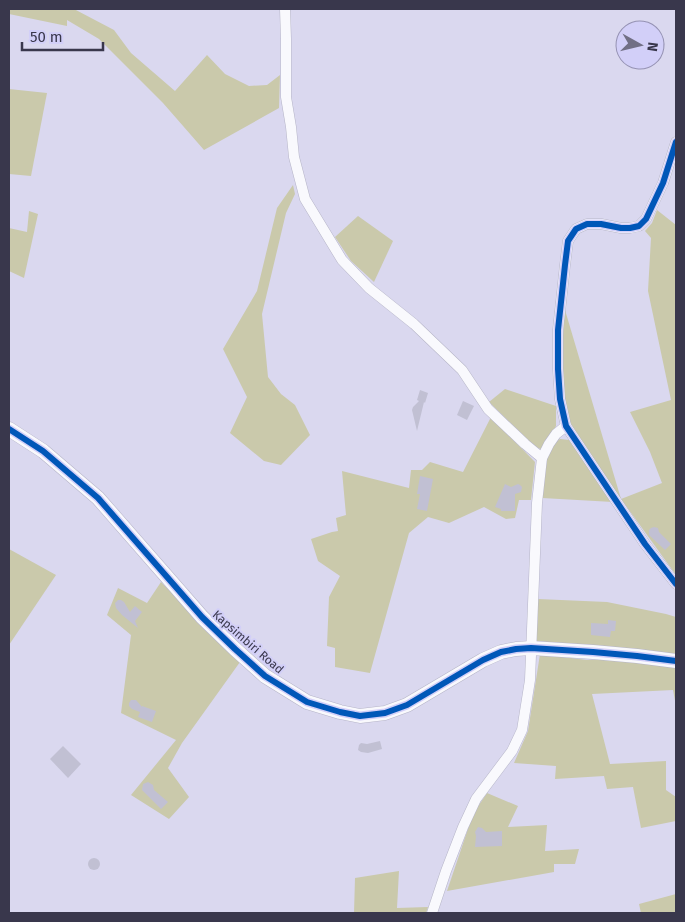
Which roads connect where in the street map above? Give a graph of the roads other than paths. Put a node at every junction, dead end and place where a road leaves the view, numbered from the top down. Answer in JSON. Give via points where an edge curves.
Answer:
{"nodes":[{"id":1,"x":285,"y":9,"type":"edge"},
{"id":2,"x":676,"y":142,"type":"edge"},
{"id":3,"x":566,"y":426,"type":"junction"},
{"id":4,"x":9,"y":428,"type":"edge"},
{"id":5,"x":542,"y":458,"type":"junction"},
{"id":6,"x":676,"y":584,"type":"edge"},
{"id":7,"x":531,"y":648,"type":"junction"},
{"id":8,"x":676,"y":661,"type":"edge"},
{"id":9,"x":432,"y":913,"type":"edge"}],
"edges":[{"from":1,"to":5,"type":"street","via":[[286,97],[294,157],[305,199],[318,222],[342,260],[462,370],[488,409]]},
{"from":2,"to":3,"type":"street","via":[[663,183],[646,219],[639,226],[621,228],[587,224],[576,229],[568,241],[558,330],[560,399]]},
{"from":3,"to":5,"type":"street","via":[[556,434]]},
{"from":3,"to":6,"type":"street","via":[[645,544]]},
{"from":4,"to":7,"type":"street","name":"Kapsimbiri Road","via":[[43,451],[98,498],[202,617],[235,649],[265,676],[307,702],[360,716],[385,713],[406,705],[483,660],[501,652]]},
{"from":5,"to":7,"type":"street"},
{"from":7,"to":8,"type":"street","name":"Kapsimbiri Road"},
{"from":7,"to":9,"type":"street","via":[[522,730],[512,751],[476,798],[462,827]]}]}
